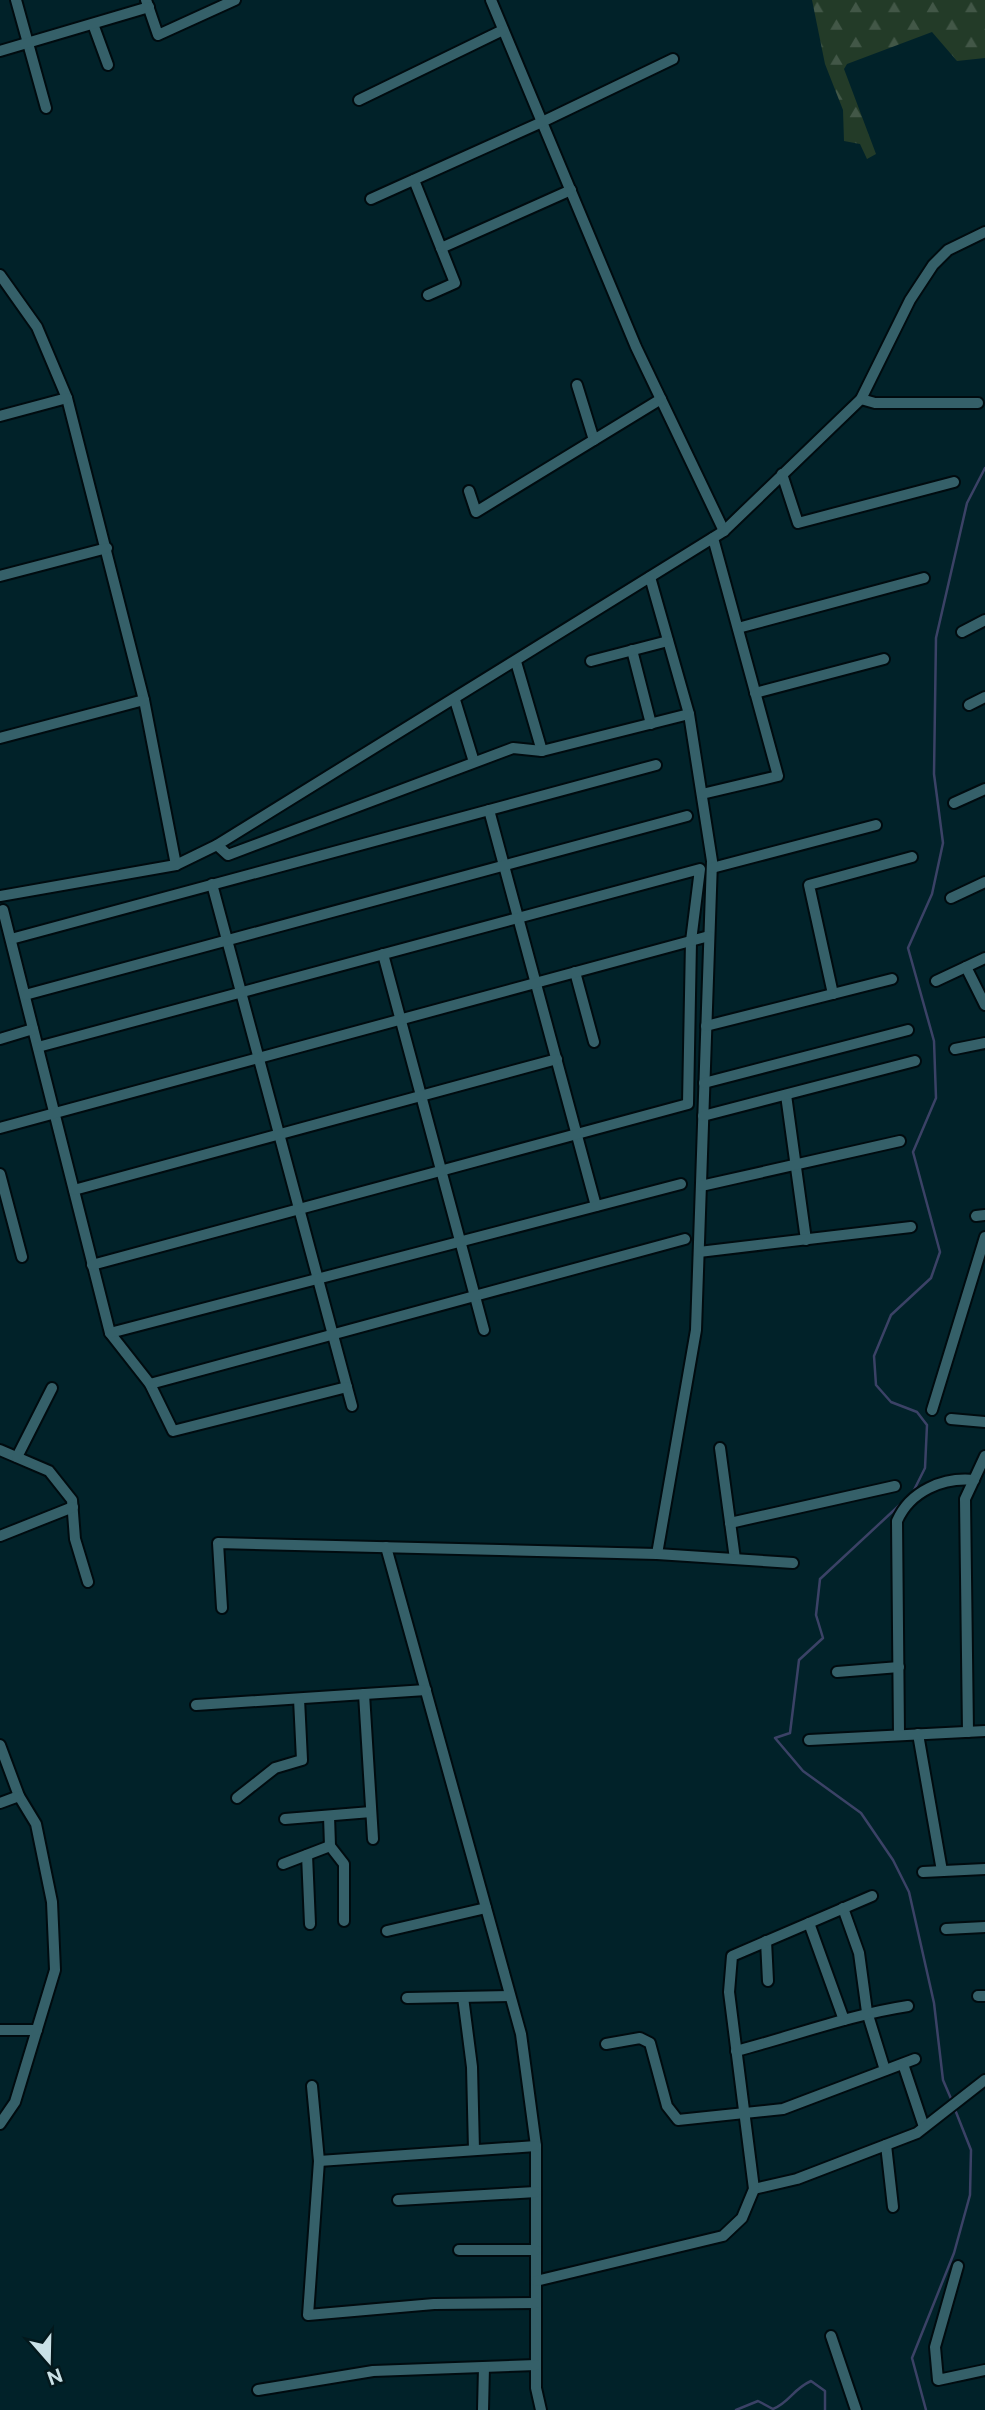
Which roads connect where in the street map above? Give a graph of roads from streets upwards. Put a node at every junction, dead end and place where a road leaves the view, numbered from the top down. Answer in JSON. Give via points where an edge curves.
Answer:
{"nodes":[{"id":1,"x":16,"y":0,"type":"edge"},
{"id":2,"x":235,"y":0,"type":"edge"},
{"id":3,"x":491,"y":0,"type":"edge"},
{"id":4,"x":148,"y":4,"type":"edge"},
{"id":5,"x":93,"y":24,"type":"junction"},
{"id":6,"x":503,"y":30,"type":"junction"},
{"id":7,"x":28,"y":43,"type":"junction"},
{"id":8,"x":0,"y":51,"type":"edge"},
{"id":9,"x":673,"y":59,"type":"dead end"},
{"id":10,"x":108,"y":65,"type":"dead end"},
{"id":11,"x":359,"y":100,"type":"dead end"},
{"id":12,"x":46,"y":108,"type":"dead end"},
{"id":13,"x":542,"y":122,"type":"junction"},
{"id":14,"x":414,"y":180,"type":"junction"},
{"id":15,"x":571,"y":190,"type":"junction"},
{"id":16,"x":371,"y":199,"type":"dead end"},
{"id":17,"x":985,"y":232,"type":"edge"},
{"id":18,"x":441,"y":248,"type":"junction"},
{"id":19,"x":0,"y":275,"type":"edge"},
{"id":20,"x":428,"y":295,"type":"dead end"},
{"id":21,"x":577,"y":385,"type":"dead end"},
{"id":22,"x":67,"y":398,"type":"junction"},
{"id":23,"x":661,"y":399,"type":"junction"},
{"id":24,"x":861,"y":399,"type":"junction"},
{"id":25,"x":978,"y":403,"type":"dead end"},
{"id":26,"x":0,"y":416,"type":"edge"},
{"id":27,"x":594,"y":440,"type":"junction"},
{"id":28,"x":782,"y":474,"type":"junction"},
{"id":29,"x":954,"y":482,"type":"dead end"},
{"id":30,"x":469,"y":491,"type":"dead end"},
{"id":31,"x":724,"y":531,"type":"junction"},
{"id":32,"x":713,"y":538,"type":"junction"},
{"id":33,"x":107,"y":548,"type":"junction"},
{"id":34,"x":0,"y":576,"type":"edge"},
{"id":35,"x":650,"y":578,"type":"junction"},
{"id":36,"x":924,"y":578,"type":"dead end"},
{"id":37,"x":985,"y":620,"type":"edge"},
{"id":38,"x":738,"y":628,"type":"junction"},
{"id":39,"x":962,"y":632,"type":"dead end"},
{"id":40,"x":668,"y":641,"type":"junction"},
{"id":41,"x":632,"y":650,"type":"junction"},
{"id":42,"x":884,"y":659,"type":"dead end"},
{"id":43,"x":591,"y":661,"type":"dead end"},
{"id":44,"x":516,"y":662,"type":"junction"},
{"id":45,"x":755,"y":693,"type":"junction"},
{"id":46,"x":985,"y":697,"type":"edge"},
{"id":47,"x":144,"y":700,"type":"junction"},
{"id":48,"x":455,"y":700,"type":"junction"},
{"id":49,"x":969,"y":705,"type":"dead end"},
{"id":50,"x":689,"y":714,"type":"junction"},
{"id":51,"x":651,"y":724,"type":"junction"},
{"id":52,"x":0,"y":738,"type":"edge"},
{"id":53,"x":542,"y":751,"type":"junction"},
{"id":54,"x":474,"y":762,"type":"junction"},
{"id":55,"x":656,"y":765,"type":"dead end"},
{"id":56,"x":985,"y":789,"type":"edge"},
{"id":57,"x":702,"y":794,"type":"junction"},
{"id":58,"x":954,"y":803,"type":"dead end"},
{"id":59,"x":489,"y":810,"type":"junction"},
{"id":60,"x":687,"y":816,"type":"dead end"},
{"id":61,"x":876,"y":825,"type":"dead end"},
{"id":62,"x":216,"y":845,"type":"junction"},
{"id":63,"x":912,"y":857,"type":"dead end"},
{"id":64,"x":176,"y":865,"type":"junction"},
{"id":65,"x":505,"y":865,"type":"junction"},
{"id":66,"x":712,"y":868,"type":"junction"},
{"id":67,"x":985,"y":882,"type":"edge"},
{"id":68,"x":212,"y":884,"type":"junction"},
{"id":69,"x":0,"y":896,"type":"edge"},
{"id":70,"x":951,"y":898,"type":"dead end"},
{"id":71,"x":4,"y":910,"type":"dead end"},
{"id":72,"x":519,"y":918,"type":"junction"},
{"id":73,"x":709,"y":936,"type":"junction"},
{"id":74,"x":11,"y":939,"type":"junction"},
{"id":75,"x":227,"y":940,"type":"junction"},
{"id":76,"x":691,"y":941,"type":"junction"},
{"id":77,"x":383,"y":954,"type":"junction"},
{"id":78,"x":985,"y":958,"type":"edge"},
{"id":79,"x":966,"y":967,"type":"junction"},
{"id":80,"x":575,"y":972,"type":"junction"},
{"id":81,"x":892,"y":979,"type":"dead end"},
{"id":82,"x":936,"y":981,"type":"dead end"},
{"id":83,"x":536,"y":983,"type":"junction"},
{"id":84,"x":241,"y":992,"type":"junction"},
{"id":85,"x":834,"y":994,"type":"junction"},
{"id":86,"x":25,"y":995,"type":"junction"},
{"id":87,"x":985,"y":1005,"type":"edge"},
{"id":88,"x":400,"y":1020,"type":"junction"},
{"id":89,"x":706,"y":1026,"type":"junction"},
{"id":90,"x":33,"y":1029,"type":"junction"},
{"id":91,"x":908,"y":1030,"type":"dead end"},
{"id":92,"x":0,"y":1039,"type":"edge"},
{"id":93,"x":594,"y":1042,"type":"dead end"},
{"id":94,"x":985,"y":1043,"type":"edge"},
{"id":95,"x":38,"y":1047,"type":"junction"},
{"id":96,"x":955,"y":1049,"type":"dead end"},
{"id":97,"x":259,"y":1058,"type":"junction"},
{"id":98,"x":557,"y":1059,"type":"junction"},
{"id":99,"x":915,"y":1061,"type":"dead end"},
{"id":100,"x":704,"y":1083,"type":"junction"},
{"id":101,"x":786,"y":1095,"type":"junction"},
{"id":102,"x":421,"y":1096,"type":"junction"},
{"id":103,"x":54,"y":1113,"type":"junction"},
{"id":104,"x":703,"y":1116,"type":"junction"},
{"id":105,"x":0,"y":1128,"type":"edge"},
{"id":106,"x":279,"y":1134,"type":"junction"},
{"id":107,"x":577,"y":1134,"type":"junction"},
{"id":108,"x":900,"y":1141,"type":"dead end"},
{"id":109,"x":796,"y":1165,"type":"junction"},
{"id":110,"x":441,"y":1171,"type":"junction"},
{"id":111,"x":0,"y":1174,"type":"edge"},
{"id":112,"x":681,"y":1184,"type":"dead end"},
{"id":113,"x":701,"y":1186,"type":"junction"},
{"id":114,"x":74,"y":1189,"type":"junction"},
{"id":115,"x":596,"y":1206,"type":"junction"},
{"id":116,"x":300,"y":1209,"type":"junction"},
{"id":117,"x":911,"y":1227,"type":"dead end"},
{"id":118,"x":985,"y":1237,"type":"edge"},
{"id":119,"x":685,"y":1239,"type":"dead end"},
{"id":120,"x":806,"y":1240,"type":"junction"},
{"id":121,"x":460,"y":1242,"type":"junction"},
{"id":122,"x":699,"y":1252,"type":"junction"},
{"id":123,"x":22,"y":1258,"type":"dead end"},
{"id":124,"x":92,"y":1265,"type":"junction"},
{"id":125,"x":318,"y":1279,"type":"junction"},
{"id":126,"x":474,"y":1296,"type":"junction"},
{"id":127,"x":484,"y":1330,"type":"dead end"},
{"id":128,"x":110,"y":1333,"type":"junction"},
{"id":129,"x":333,"y":1334,"type":"junction"},
{"id":130,"x":150,"y":1384,"type":"junction"},
{"id":131,"x":348,"y":1387,"type":"junction"},
{"id":132,"x":52,"y":1388,"type":"dead end"},
{"id":133,"x":352,"y":1406,"type":"dead end"},
{"id":134,"x":932,"y":1410,"type":"dead end"},
{"id":135,"x":951,"y":1419,"type":"dead end"},
{"id":136,"x":985,"y":1422,"type":"edge"},
{"id":137,"x":720,"y":1448,"type":"dead end"},
{"id":138,"x":0,"y":1450,"type":"edge"},
{"id":139,"x":985,"y":1456,"type":"edge"},
{"id":140,"x":17,"y":1457,"type":"junction"},
{"id":141,"x":974,"y":1480,"type":"junction"},
{"id":142,"x":895,"y":1486,"type":"dead end"},
{"id":143,"x":73,"y":1507,"type":"junction"},
{"id":144,"x":730,"y":1523,"type":"junction"},
{"id":145,"x":0,"y":1536,"type":"edge"},
{"id":146,"x":386,"y":1547,"type":"junction"},
{"id":147,"x":657,"y":1554,"type":"junction"},
{"id":148,"x":735,"y":1559,"type":"junction"},
{"id":149,"x":793,"y":1563,"type":"dead end"},
{"id":150,"x":88,"y":1582,"type":"dead end"},
{"id":151,"x":222,"y":1608,"type":"dead end"},
{"id":152,"x":899,"y":1667,"type":"junction"},
{"id":153,"x":837,"y":1672,"type":"dead end"},
{"id":154,"x":426,"y":1690,"type":"junction"},
{"id":155,"x":363,"y":1694,"type":"junction"},
{"id":156,"x":299,"y":1699,"type":"junction"},
{"id":157,"x":196,"y":1705,"type":"dead end"},
{"id":158,"x":985,"y":1731,"type":"edge"},
{"id":159,"x":968,"y":1732,"type":"junction"},
{"id":160,"x":918,"y":1734,"type":"junction"},
{"id":161,"x":899,"y":1735,"type":"junction"},
{"id":162,"x":809,"y":1740,"type":"dead end"},
{"id":163,"x":0,"y":1745,"type":"edge"},
{"id":164,"x":3,"y":1764,"type":"edge"},
{"id":165,"x":19,"y":1796,"type":"junction"},
{"id":166,"x":237,"y":1798,"type":"dead end"},
{"id":167,"x":0,"y":1802,"type":"edge"},
{"id":168,"x":371,"y":1812,"type":"junction"},
{"id":169,"x":330,"y":1815,"type":"junction"},
{"id":170,"x":285,"y":1819,"type":"dead end"},
{"id":171,"x":373,"y":1839,"type":"dead end"},
{"id":172,"x":330,"y":1846,"type":"junction"},
{"id":173,"x":307,"y":1855,"type":"junction"},
{"id":174,"x":283,"y":1864,"type":"dead end"},
{"id":175,"x":985,"y":1869,"type":"edge"},
{"id":176,"x":942,"y":1871,"type":"junction"},
{"id":177,"x":923,"y":1872,"type":"dead end"},
{"id":178,"x":872,"y":1896,"type":"dead end"},
{"id":179,"x":486,"y":1908,"type":"junction"},
{"id":180,"x":843,"y":1908,"type":"junction"},
{"id":181,"x":344,"y":1921,"type":"dead end"},
{"id":182,"x":809,"y":1923,"type":"junction"},
{"id":183,"x":310,"y":1924,"type":"dead end"},
{"id":184,"x":985,"y":1927,"type":"edge"},
{"id":185,"x":946,"y":1928,"type":"dead end"},
{"id":186,"x":387,"y":1931,"type":"dead end"},
{"id":187,"x":766,"y":1941,"type":"junction"},
{"id":188,"x":768,"y":1981,"type":"dead end"},
{"id":189,"x":510,"y":1996,"type":"junction"},
{"id":190,"x":463,"y":1997,"type":"junction"},
{"id":191,"x":407,"y":1998,"type":"dead end"},
{"id":192,"x":908,"y":2006,"type":"dead end"},
{"id":193,"x":867,"y":2012,"type":"junction"},
{"id":194,"x":844,"y":2021,"type":"junction"},
{"id":195,"x":0,"y":2030,"type":"edge"},
{"id":196,"x":37,"y":2030,"type":"junction"},
{"id":197,"x":606,"y":2044,"type":"dead end"},
{"id":198,"x":736,"y":2051,"type":"junction"},
{"id":199,"x":915,"y":2059,"type":"dead end"},
{"id":200,"x":903,"y":2064,"type":"junction"},
{"id":201,"x":886,"y":2070,"type":"junction"},
{"id":202,"x":985,"y":2080,"type":"edge"},
{"id":203,"x":312,"y":2086,"type":"dead end"},
{"id":204,"x":744,"y":2112,"type":"junction"},
{"id":205,"x":0,"y":2124,"type":"edge"},
{"id":206,"x":924,"y":2127,"type":"junction"},
{"id":207,"x":886,"y":2145,"type":"junction"},
{"id":208,"x":536,"y":2146,"type":"junction"},
{"id":209,"x":474,"y":2150,"type":"junction"},
{"id":210,"x":319,"y":2161,"type":"junction"},
{"id":211,"x":754,"y":2189,"type":"junction"},
{"id":212,"x":536,"y":2192,"type":"junction"},
{"id":213,"x":398,"y":2200,"type":"dead end"},
{"id":214,"x":894,"y":2207,"type":"dead end"},
{"id":215,"x":459,"y":2250,"type":"dead end"},
{"id":216,"x":536,"y":2250,"type":"junction"},
{"id":217,"x":958,"y":2266,"type":"dead end"},
{"id":218,"x":536,"y":2281,"type":"junction"},
{"id":219,"x":536,"y":2303,"type":"junction"},
{"id":220,"x":831,"y":2336,"type":"dead end"},
{"id":221,"x":536,"y":2364,"type":"junction"},
{"id":222,"x":484,"y":2367,"type":"junction"},
{"id":223,"x":985,"y":2370,"type":"edge"},
{"id":224,"x":258,"y":2390,"type":"dead end"},
{"id":225,"x":483,"y":2410,"type":"edge"},
{"id":226,"x":541,"y":2410,"type":"edge"},
{"id":227,"x":856,"y":2410,"type":"edge"}],
"edges":[{"from":1,"to":7,"type":"street"},
{"from":2,"to":4,"type":"street","via":[[158,35]]},
{"from":3,"to":6,"type":"street"},
{"from":4,"to":5,"type":"street"},
{"from":5,"to":7,"type":"street"},
{"from":5,"to":10,"type":"street"},
{"from":6,"to":11,"type":"street"},
{"from":6,"to":13,"type":"street"},
{"from":7,"to":8,"type":"street"},
{"from":7,"to":12,"type":"street"},
{"from":9,"to":13,"type":"street"},
{"from":13,"to":14,"type":"street"},
{"from":13,"to":15,"type":"street"},
{"from":14,"to":16,"type":"street"},
{"from":14,"to":18,"type":"street"},
{"from":15,"to":18,"type":"street"},
{"from":15,"to":23,"type":"street"},
{"from":17,"to":24,"type":"street","via":[[948,250],[933,265],[910,300]]},
{"from":18,"to":20,"type":"street","via":[[455,283]]},
{"from":19,"to":22,"type":"street","via":[[37,327]]},
{"from":21,"to":27,"type":"street"},
{"from":22,"to":26,"type":"street"},
{"from":22,"to":33,"type":"street"},
{"from":23,"to":27,"type":"street"},
{"from":23,"to":31,"type":"street"},
{"from":24,"to":25,"type":"street","via":[[875,403]]},
{"from":24,"to":28,"type":"street"},
{"from":27,"to":30,"type":"street","via":[[476,512]]},
{"from":28,"to":29,"type":"street","via":[[798,523]]},
{"from":28,"to":31,"type":"street"},
{"from":31,"to":32,"type":"street"},
{"from":32,"to":35,"type":"street"},
{"from":32,"to":38,"type":"street"},
{"from":33,"to":34,"type":"street"},
{"from":33,"to":47,"type":"street"},
{"from":35,"to":40,"type":"street"},
{"from":35,"to":44,"type":"street"},
{"from":36,"to":38,"type":"street"},
{"from":37,"to":39,"type":"street"},
{"from":38,"to":45,"type":"street"},
{"from":40,"to":41,"type":"street"},
{"from":40,"to":50,"type":"street"},
{"from":41,"to":43,"type":"street"},
{"from":41,"to":51,"type":"street"},
{"from":42,"to":45,"type":"street"},
{"from":44,"to":48,"type":"street"},
{"from":44,"to":53,"type":"street"},
{"from":45,"to":57,"type":"street","via":[[778,776]]},
{"from":46,"to":49,"type":"street"},
{"from":47,"to":52,"type":"street"},
{"from":47,"to":64,"type":"street"},
{"from":48,"to":54,"type":"street"},
{"from":48,"to":62,"type":"street"},
{"from":50,"to":51,"type":"street"},
{"from":50,"to":57,"type":"street"},
{"from":51,"to":53,"type":"street"},
{"from":53,"to":54,"type":"street","via":[[513,748]]},
{"from":54,"to":62,"type":"street","via":[[228,855]]},
{"from":55,"to":59,"type":"street"},
{"from":56,"to":58,"type":"street"},
{"from":57,"to":66,"type":"street"},
{"from":59,"to":65,"type":"street"},
{"from":59,"to":68,"type":"street"},
{"from":60,"to":65,"type":"street"},
{"from":61,"to":66,"type":"street"},
{"from":62,"to":64,"type":"street"},
{"from":63,"to":85,"type":"street","via":[[808,885]]},
{"from":64,"to":69,"type":"street"},
{"from":65,"to":72,"type":"street"},
{"from":65,"to":75,"type":"street"},
{"from":66,"to":73,"type":"street"},
{"from":67,"to":70,"type":"street"},
{"from":68,"to":74,"type":"street"},
{"from":68,"to":75,"type":"street"},
{"from":71,"to":74,"type":"street"},
{"from":72,"to":76,"type":"street","via":[[700,869]]},
{"from":72,"to":77,"type":"street"},
{"from":72,"to":83,"type":"street"},
{"from":73,"to":76,"type":"street"},
{"from":73,"to":89,"type":"street"},
{"from":74,"to":86,"type":"street"},
{"from":75,"to":84,"type":"street"},
{"from":75,"to":86,"type":"street"},
{"from":76,"to":80,"type":"street"},
{"from":76,"to":107,"type":"street","via":[[688,1104]]},
{"from":77,"to":84,"type":"street"},
{"from":77,"to":88,"type":"street"},
{"from":78,"to":79,"type":"street"},
{"from":79,"to":82,"type":"street"},
{"from":79,"to":87,"type":"street"},
{"from":80,"to":83,"type":"street"},
{"from":80,"to":93,"type":"street"},
{"from":81,"to":85,"type":"street"},
{"from":83,"to":88,"type":"street"},
{"from":83,"to":98,"type":"street"},
{"from":84,"to":95,"type":"street"},
{"from":84,"to":97,"type":"street"},
{"from":85,"to":89,"type":"street"},
{"from":86,"to":90,"type":"street"},
{"from":88,"to":97,"type":"street"},
{"from":88,"to":102,"type":"street"},
{"from":89,"to":100,"type":"street"},
{"from":90,"to":92,"type":"street"},
{"from":90,"to":95,"type":"street"},
{"from":91,"to":100,"type":"street"},
{"from":94,"to":96,"type":"street"},
{"from":95,"to":103,"type":"street"},
{"from":97,"to":103,"type":"street"},
{"from":97,"to":106,"type":"street"},
{"from":98,"to":102,"type":"street"},
{"from":98,"to":107,"type":"street"},
{"from":99,"to":101,"type":"street"},
{"from":100,"to":104,"type":"street"},
{"from":101,"to":104,"type":"street"},
{"from":101,"to":109,"type":"street"},
{"from":102,"to":106,"type":"street"},
{"from":102,"to":110,"type":"street"},
{"from":103,"to":105,"type":"street"},
{"from":103,"to":114,"type":"street"},
{"from":104,"to":113,"type":"street"},
{"from":106,"to":114,"type":"street"},
{"from":106,"to":116,"type":"street"},
{"from":107,"to":110,"type":"street"},
{"from":107,"to":115,"type":"street"},
{"from":108,"to":109,"type":"street"},
{"from":109,"to":113,"type":"street"},
{"from":109,"to":120,"type":"street"},
{"from":110,"to":116,"type":"street"},
{"from":110,"to":121,"type":"street"},
{"from":111,"to":123,"type":"street"},
{"from":112,"to":115,"type":"street"},
{"from":113,"to":122,"type":"street"},
{"from":114,"to":124,"type":"street"},
{"from":115,"to":121,"type":"street"},
{"from":116,"to":124,"type":"street"},
{"from":116,"to":125,"type":"street"},
{"from":117,"to":120,"type":"street"},
{"from":118,"to":134,"type":"street"},
{"from":119,"to":126,"type":"street"},
{"from":120,"to":122,"type":"street"},
{"from":121,"to":125,"type":"street"},
{"from":121,"to":126,"type":"street"},
{"from":122,"to":147,"type":"street","via":[[696,1330]]},
{"from":124,"to":128,"type":"street"},
{"from":125,"to":128,"type":"street"},
{"from":125,"to":129,"type":"street"},
{"from":126,"to":127,"type":"street"},
{"from":126,"to":129,"type":"street"},
{"from":128,"to":130,"type":"street"},
{"from":129,"to":130,"type":"street"},
{"from":129,"to":131,"type":"street"},
{"from":130,"to":131,"type":"street","via":[[173,1431]]},
{"from":131,"to":133,"type":"street"},
{"from":132,"to":140,"type":"street"},
{"from":135,"to":136,"type":"street"},
{"from":137,"to":144,"type":"street"},
{"from":138,"to":140,"type":"street"},
{"from":139,"to":141,"type":"street"},
{"from":140,"to":143,"type":"street","via":[[49,1471]]},
{"from":141,"to":152,"type":"street","via":[[938,1482],[903,1510],[897,1521]]},
{"from":141,"to":159,"type":"street","via":[[965,1499]]},
{"from":142,"to":144,"type":"street"},
{"from":143,"to":145,"type":"street"},
{"from":143,"to":150,"type":"street","via":[[75,1539]]},
{"from":144,"to":148,"type":"street"},
{"from":146,"to":147,"type":"street"},
{"from":146,"to":151,"type":"street","via":[[218,1543]]},
{"from":146,"to":154,"type":"street"},
{"from":147,"to":148,"type":"street"},
{"from":148,"to":149,"type":"street"},
{"from":152,"to":153,"type":"street"},
{"from":152,"to":161,"type":"street"},
{"from":154,"to":155,"type":"street"},
{"from":154,"to":179,"type":"street"},
{"from":155,"to":156,"type":"street"},
{"from":155,"to":168,"type":"street"},
{"from":156,"to":157,"type":"street"},
{"from":156,"to":166,"type":"street","via":[[302,1760],[275,1768]]},
{"from":158,"to":159,"type":"street"},
{"from":159,"to":160,"type":"street"},
{"from":160,"to":161,"type":"street"},
{"from":160,"to":176,"type":"street"},
{"from":161,"to":162,"type":"street"},
{"from":163,"to":164,"type":"street"},
{"from":164,"to":165,"type":"street"},
{"from":165,"to":167,"type":"street"},
{"from":165,"to":196,"type":"street","via":[[36,1824],[52,1902],[55,1970]]},
{"from":168,"to":169,"type":"street"},
{"from":168,"to":171,"type":"street"},
{"from":169,"to":170,"type":"street"},
{"from":169,"to":172,"type":"street"},
{"from":172,"to":173,"type":"street"},
{"from":172,"to":181,"type":"street","via":[[344,1864]]},
{"from":173,"to":174,"type":"street"},
{"from":173,"to":183,"type":"street"},
{"from":175,"to":176,"type":"street"},
{"from":176,"to":177,"type":"street"},
{"from":178,"to":180,"type":"street"},
{"from":179,"to":186,"type":"street"},
{"from":179,"to":189,"type":"street"},
{"from":180,"to":182,"type":"street"},
{"from":180,"to":193,"type":"street","via":[[859,1953]]},
{"from":182,"to":187,"type":"street"},
{"from":182,"to":194,"type":"street"},
{"from":184,"to":185,"type":"street"},
{"from":187,"to":188,"type":"street"},
{"from":187,"to":198,"type":"street","via":[[732,1956],[729,1962]]},
{"from":189,"to":190,"type":"street"},
{"from":189,"to":208,"type":"street","via":[[521,2034]]},
{"from":190,"to":191,"type":"street"},
{"from":190,"to":209,"type":"street","via":[[472,2067]]},
{"from":192,"to":193,"type":"street"},
{"from":193,"to":194,"type":"street"},
{"from":193,"to":201,"type":"street"},
{"from":194,"to":198,"type":"street"},
{"from":195,"to":196,"type":"street"},
{"from":196,"to":205,"type":"street","via":[[15,2102]]},
{"from":197,"to":204,"type":"street","via":[[640,2038],[650,2043],[667,2106],[678,2120]]},
{"from":198,"to":204,"type":"street"},
{"from":199,"to":200,"type":"street"},
{"from":200,"to":201,"type":"street"},
{"from":200,"to":206,"type":"street"},
{"from":201,"to":204,"type":"street","via":[[783,2109]]},
{"from":202,"to":206,"type":"street"},
{"from":203,"to":210,"type":"street"},
{"from":204,"to":211,"type":"street"},
{"from":206,"to":207,"type":"street"},
{"from":207,"to":211,"type":"street","via":[[797,2179]]},
{"from":207,"to":214,"type":"street"},
{"from":208,"to":209,"type":"street"},
{"from":208,"to":212,"type":"street"},
{"from":209,"to":210,"type":"street"},
{"from":210,"to":219,"type":"street","via":[[308,2315],[433,2304]]},
{"from":211,"to":218,"type":"street","via":[[742,2218],[723,2236]]},
{"from":212,"to":213,"type":"street"},
{"from":212,"to":216,"type":"street"},
{"from":215,"to":216,"type":"street"},
{"from":216,"to":218,"type":"street"},
{"from":217,"to":223,"type":"street","via":[[936,2347],[939,2380]]},
{"from":218,"to":219,"type":"street"},
{"from":219,"to":221,"type":"street"},
{"from":220,"to":227,"type":"street"},
{"from":221,"to":222,"type":"street"},
{"from":221,"to":226,"type":"street"},
{"from":222,"to":224,"type":"street","via":[[373,2371]]},
{"from":222,"to":225,"type":"street"}]}
